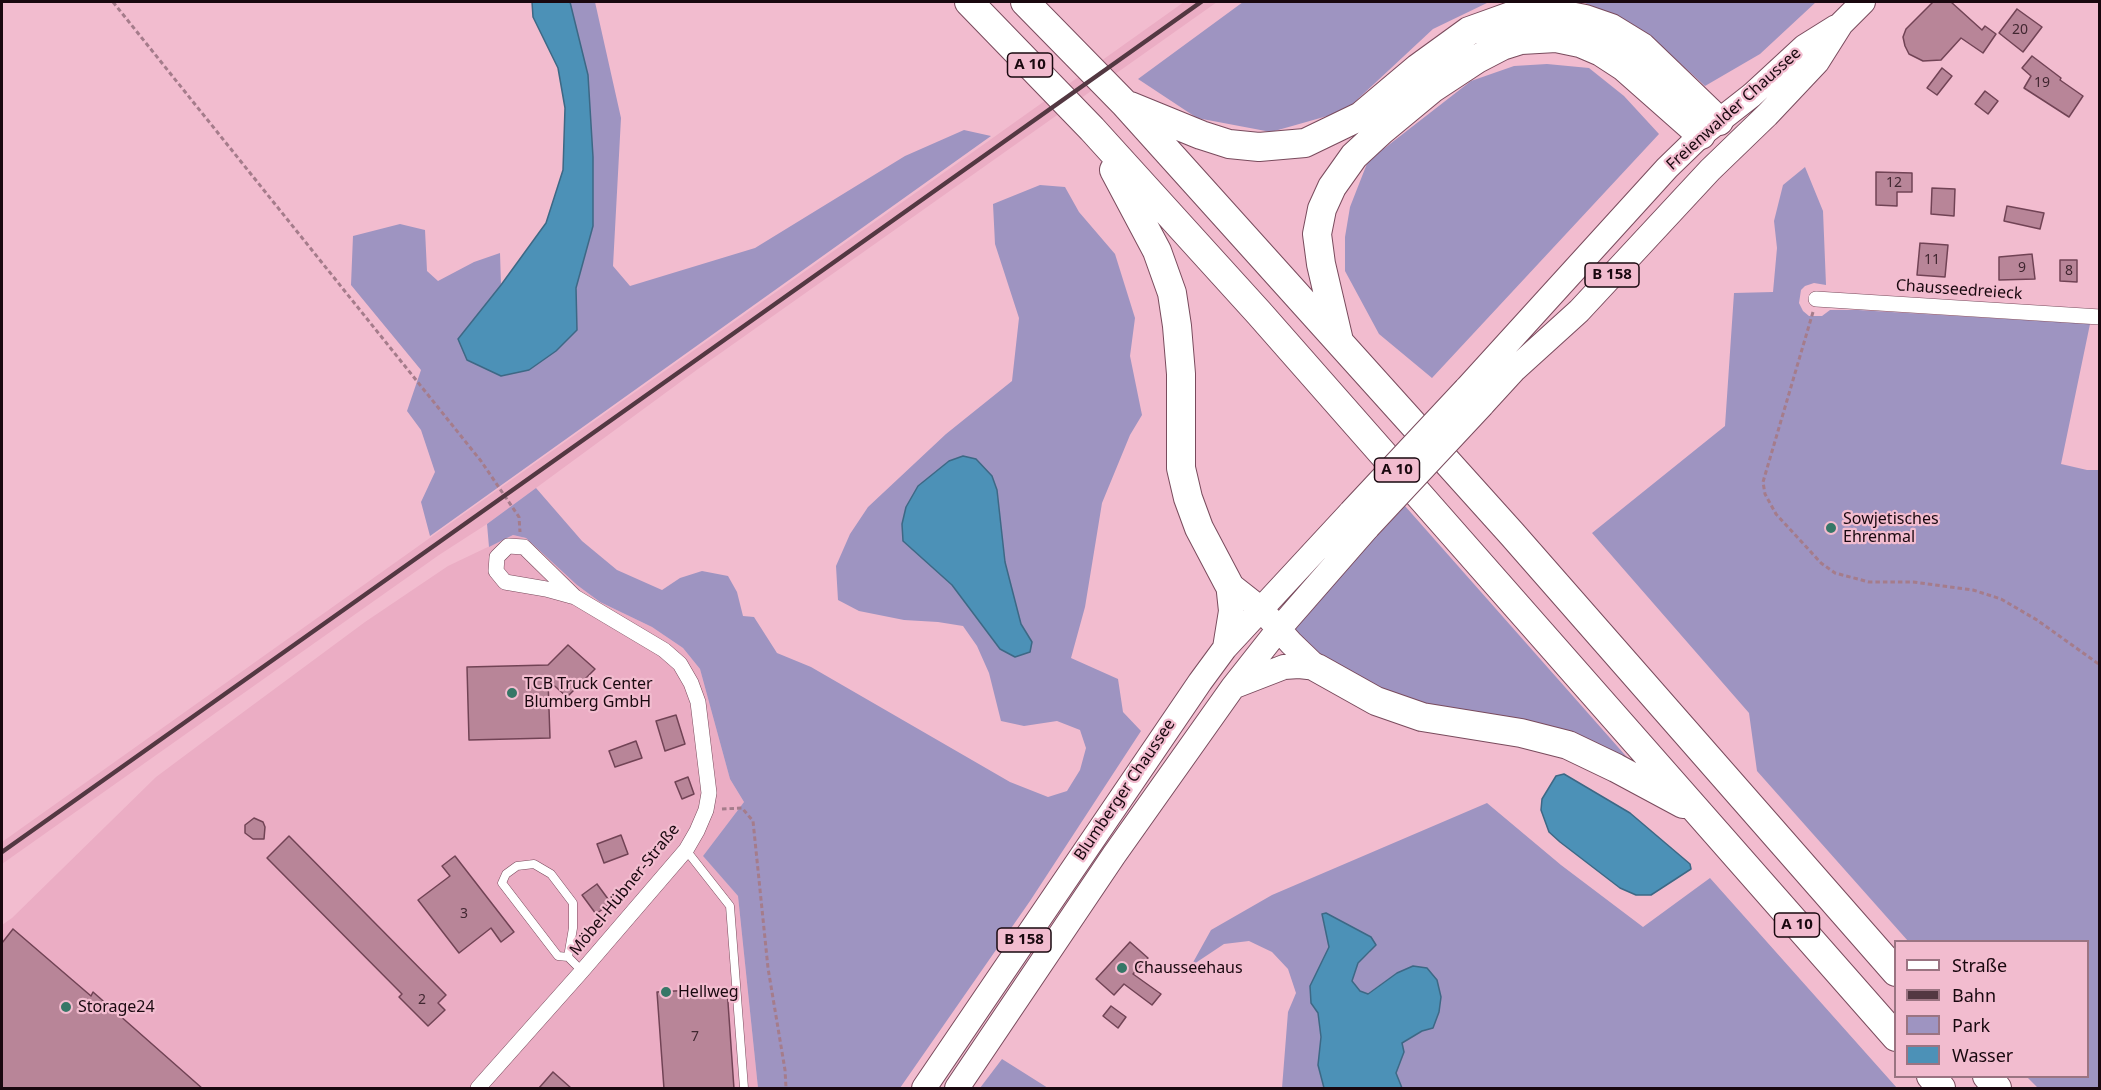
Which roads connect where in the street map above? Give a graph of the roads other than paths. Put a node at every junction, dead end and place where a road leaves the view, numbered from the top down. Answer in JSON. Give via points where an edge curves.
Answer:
{"nodes":[{"id":1,"x":969,"y":2,"type":"edge"},
{"id":2,"x":1025,"y":2,"type":"edge"},
{"id":3,"x":1863,"y":2,"type":"edge"},
{"id":4,"x":1124,"y":103,"type":"junction"},
{"id":5,"x":1092,"y":129,"type":"junction"},
{"id":6,"x":1720,"y":140,"type":"junction"},
{"id":7,"x":1816,"y":298,"type":"road end"},
{"id":8,"x":2100,"y":317,"type":"edge"},
{"id":9,"x":1340,"y":344,"type":"junction"},
{"id":10,"x":1474,"y":397,"type":"junction"},
{"id":11,"x":1360,"y":520,"type":"junction"},
{"id":12,"x":1228,"y":583,"type":"junction"},
{"id":13,"x":575,"y":597,"type":"junction"},
{"id":14,"x":1261,"y":609,"type":"junction"},
{"id":15,"x":1278,"y":630,"type":"junction"},
{"id":16,"x":1225,"y":648,"type":"junction"},
{"id":17,"x":1317,"y":668,"type":"junction"},
{"id":18,"x":1233,"y":687,"type":"junction"},
{"id":19,"x":1699,"y":813,"type":"junction"},
{"id":20,"x":686,"y":850,"type":"junction"},
{"id":21,"x":568,"y":957,"type":"junction"},
{"id":22,"x":1894,"y":970,"type":"edge"},
{"id":23,"x":582,"y":971,"type":"junction"},
{"id":24,"x":1894,"y":1035,"type":"edge"},
{"id":25,"x":478,"y":1089,"type":"edge"},
{"id":26,"x":744,"y":1089,"type":"edge"},
{"id":27,"x":924,"y":1089,"type":"edge"},
{"id":28,"x":957,"y":1089,"type":"edge"}],
"edges":[{"from":1,"to":5,"type":"highway","number":"A 10"},
{"from":2,"to":4,"type":"highway","number":"A 10"},
{"from":3,"to":6,"type":"main road","name":"Freienwalder Chaussee","number":"B 158","via":[[1841,24],[1804,47],[1752,95]]},
{"from":4,"to":6,"type":"highway","via":[[1229,144],[1259,147],[1305,143],[1361,116],[1469,31],[1522,12],[1554,13],[1585,18],[1611,28],[1642,47]]},
{"from":4,"to":9,"type":"highway","number":"A 10"},
{"from":5,"to":12,"type":"highway","via":[[1157,251],[1172,293],[1181,374],[1181,468],[1199,528]]},
{"from":5,"to":19,"type":"highway","number":"A 10"},
{"from":6,"to":9,"type":"highway","via":[[1624,67],[1580,43],[1556,38],[1521,40],[1477,59],[1433,88],[1381,131],[1354,156],[1332,187],[1317,234]]},
{"from":6,"to":10,"type":"main road","name":"Freienwalder Chaussee","number":"B 158","via":[[1579,310],[1515,369]]},
{"from":6,"to":10,"type":"main road","name":"Freienwalder Chaussee","number":"B 158","via":[[1667,168]]},
{"from":7,"to":8,"type":"street","name":"Chausseedreieck"},
{"from":9,"to":22,"type":"highway","number":"A 10"},
{"from":10,"to":11,"type":"main road","number":"B 158","bridge":true},
{"from":11,"to":14,"type":"main road","name":"Blumberger Chaussee","number":"B 158"},
{"from":11,"to":15,"type":"main road","name":"Blumberger Chaussee","number":"B 158"},
{"from":12,"to":14,"type":"main road"},
{"from":12,"to":16,"type":"main road","via":[[1231,611]]},
{"from":13,"to":13,"type":"street","name":"Möbel-Hübner-Straße","via":[[532,552],[520,546],[500,551],[495,563],[505,582]]},
{"from":13,"to":20,"type":"street","name":"Möbel-Hübner-Straße","via":[[664,650],[680,664],[691,683],[699,702],[709,793],[706,810]]},
{"from":14,"to":15,"type":"main road"},
{"from":14,"to":16,"type":"main road","name":"Blumberger Chaussee","number":"B 158"},
{"from":15,"to":17,"type":"main road"},
{"from":15,"to":18,"type":"main road","name":"Blumberger Chaussee","number":"B 158"},
{"from":16,"to":27,"type":"main road","name":"Blumberger Chaussee","number":"B 158"},
{"from":17,"to":18,"type":"main road","via":[[1284,667]]},
{"from":17,"to":19,"type":"highway","via":[[1376,701],[1422,717],[1568,745]]},
{"from":18,"to":28,"type":"main road","name":"Blumberger Chaussee","number":"B 158"},
{"from":19,"to":24,"type":"highway","number":"A 10"},
{"from":20,"to":23,"type":"street","name":"Möbel-Hübner-Straße"},
{"from":20,"to":26,"type":"lane","via":[[730,906]]},
{"from":21,"to":21,"type":"lane","via":[[573,903],[550,874],[534,864],[517,866],[506,874],[502,884],[558,956]]},
{"from":21,"to":23,"type":"lane"},
{"from":23,"to":25,"type":"street","name":"Möbel-Hübner-Straße"}]}
